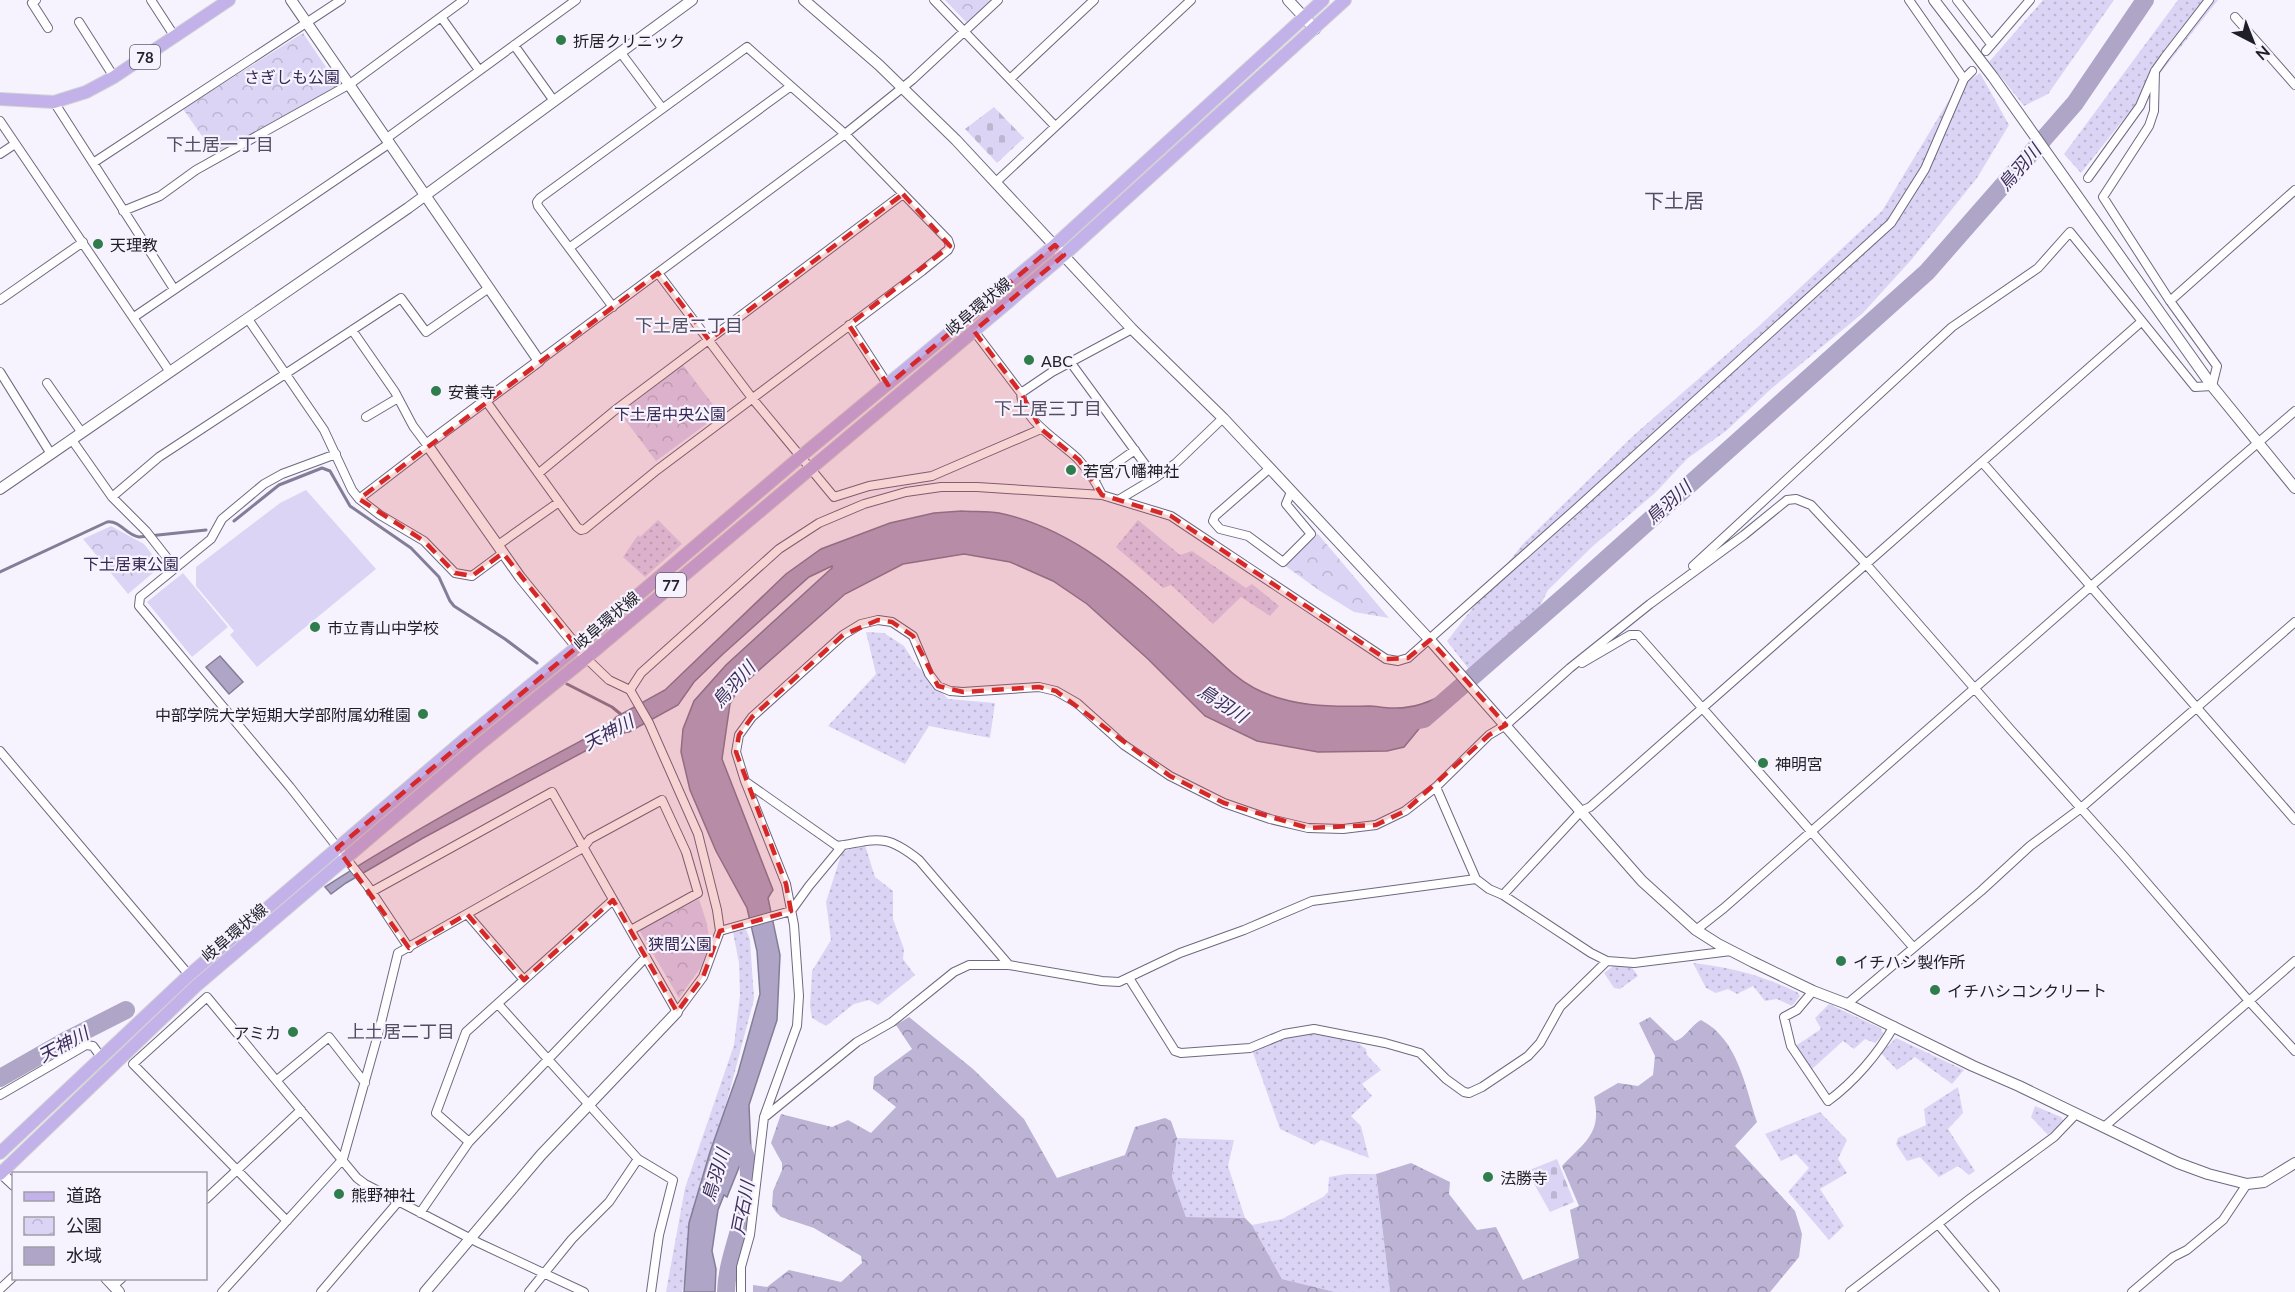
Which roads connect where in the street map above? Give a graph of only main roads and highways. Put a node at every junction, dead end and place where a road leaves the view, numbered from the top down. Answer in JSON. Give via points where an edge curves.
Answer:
{"nodes":[{"id":1,"x":229,"y":0,"type":"edge"},
{"id":2,"x":1323,"y":0,"type":"edge"},
{"id":3,"x":1345,"y":0,"type":"edge"},
{"id":4,"x":0,"y":99,"type":"edge"},
{"id":5,"x":0,"y":1153,"type":"edge"},
{"id":6,"x":0,"y":1172,"type":"edge"}],
"edges":[{"from":1,"to":4,"type":"main road","number":"78","via":[[86,92],[54,102]]},
{"from":2,"to":5,"type":"main road","name":"岐阜環状線","number":"77","via":[[1055,245],[189,975]]},
{"from":3,"to":6,"type":"main road","name":"岐阜環状線","number":"77","via":[[1064,255],[188,993]]}]}
